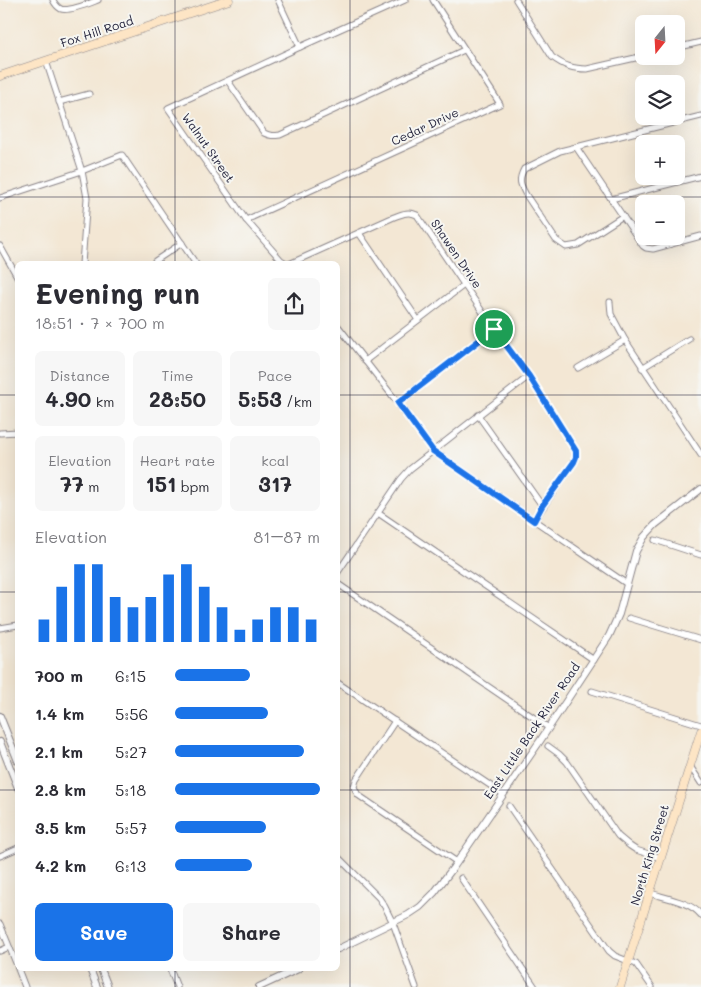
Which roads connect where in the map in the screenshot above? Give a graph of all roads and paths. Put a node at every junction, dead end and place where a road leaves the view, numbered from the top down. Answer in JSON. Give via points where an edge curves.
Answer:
{"nodes":[{"id":1,"x":53,"y":0,"type":"edge"},
{"id":2,"x":98,"y":0,"type":"edge"},
{"id":3,"x":229,"y":0,"type":"edge"},
{"id":4,"x":278,"y":0,"type":"edge"},
{"id":5,"x":405,"y":0,"type":"edge"},
{"id":6,"x":433,"y":0,"type":"edge"},
{"id":7,"x":516,"y":0,"type":"edge"},
{"id":8,"x":211,"y":3,"type":"edge"},
{"id":9,"x":701,"y":42,"type":"edge"},
{"id":10,"x":685,"y":46,"type":"edge"},
{"id":11,"x":300,"y":47,"type":"junction"},
{"id":12,"x":464,"y":50,"type":"junction"},
{"id":13,"x":635,"y":58,"type":"edge"},
{"id":14,"x":46,"y":61,"type":"junction"},
{"id":15,"x":0,"y":76,"type":"edge"},
{"id":16,"x":228,"y":81,"type":"junction"},
{"id":17,"x":89,"y":94,"type":"dead end"},
{"id":18,"x":59,"y":102,"type":"junction"},
{"id":19,"x":701,"y":116,"type":"edge"},
{"id":20,"x":576,"y":147,"type":"junction"},
{"id":21,"x":82,"y":171,"type":"junction"},
{"id":22,"x":701,"y":176,"type":"edge"},
{"id":23,"x":0,"y":198,"type":"edge"},
{"id":24,"x":611,"y":199,"type":"junction"},
{"id":25,"x":622,"y":216,"type":"junction"},
{"id":26,"x":246,"y":220,"type":"junction"},
{"id":27,"x":359,"y":233,"type":"junction"},
{"id":28,"x":701,"y":236,"type":"edge"},
{"id":29,"x":182,"y":243,"type":"junction"},
{"id":30,"x":0,"y":246,"type":"edge"},
{"id":31,"x":82,"y":261,"type":"edge"},
{"id":32,"x":155,"y":261,"type":"dead end"},
{"id":33,"x":194,"y":261,"type":"edge"},
{"id":34,"x":283,"y":261,"type":"edge"},
{"id":35,"x":295,"y":261,"type":"edge"},
{"id":36,"x":15,"y":273,"type":"edge"},
{"id":37,"x":464,"y":285,"type":"junction"},
{"id":38,"x":610,"y":302,"type":"dead end"},
{"id":39,"x":418,"y":320,"type":"junction"},
{"id":40,"x":340,"y":329,"type":"edge"},
{"id":41,"x":494,"y":329,"type":"junction"},
{"id":42,"x":690,"y":339,"type":"dead end"},
{"id":43,"x":625,"y":340,"type":"junction"},
{"id":44,"x":365,"y":361,"type":"junction"},
{"id":45,"x":578,"y":368,"type":"dead end"},
{"id":46,"x":642,"y":368,"type":"junction"},
{"id":47,"x":529,"y":376,"type":"junction"},
{"id":48,"x":398,"y":403,"type":"junction"},
{"id":49,"x":478,"y":415,"type":"junction"},
{"id":50,"x":15,"y":432,"type":"edge"},
{"id":51,"x":0,"y":433,"type":"edge"},
{"id":52,"x":433,"y":451,"type":"junction"},
{"id":53,"x":701,"y":455,"type":"edge"},
{"id":54,"x":701,"y":488,"type":"edge"},
{"id":55,"x":542,"y":506,"type":"junction"},
{"id":56,"x":378,"y":512,"type":"junction"},
{"id":57,"x":534,"y":521,"type":"junction"},
{"id":58,"x":655,"y":540,"type":"dead end"},
{"id":59,"x":701,"y":555,"type":"edge"},
{"id":60,"x":340,"y":569,"type":"edge"},
{"id":61,"x":627,"y":584,"type":"junction"},
{"id":62,"x":340,"y":585,"type":"edge"},
{"id":63,"x":629,"y":618,"type":"dead end"},
{"id":64,"x":15,"y":626,"type":"edge"},
{"id":65,"x":0,"y":628,"type":"edge"},
{"id":66,"x":701,"y":640,"type":"edge"},
{"id":67,"x":594,"y":660,"type":"junction"},
{"id":68,"x":340,"y":683,"type":"edge"},
{"id":69,"x":592,"y":691,"type":"dead end"},
{"id":70,"x":0,"y":716,"type":"edge"},
{"id":71,"x":395,"y":721,"type":"junction"},
{"id":72,"x":701,"y":725,"type":"edge"},
{"id":73,"x":549,"y":728,"type":"junction"},
{"id":74,"x":701,"y":731,"type":"edge"},
{"id":75,"x":0,"y":742,"type":"edge"},
{"id":76,"x":548,"y":746,"type":"dead end"},
{"id":77,"x":15,"y":754,"type":"edge"},
{"id":78,"x":690,"y":766,"type":"junction"},
{"id":79,"x":15,"y":780,"type":"edge"},
{"id":80,"x":701,"y":783,"type":"edge"},
{"id":81,"x":503,"y":794,"type":"junction"},
{"id":82,"x":509,"y":806,"type":"dead end"},
{"id":83,"x":15,"y":849,"type":"edge"},
{"id":84,"x":0,"y":856,"type":"edge"},
{"id":85,"x":661,"y":858,"type":"junction"},
{"id":86,"x":340,"y":859,"type":"edge"},
{"id":87,"x":457,"y":862,"type":"junction"},
{"id":88,"x":460,"y":878,"type":"dead end"},
{"id":89,"x":650,"y":893,"type":"junction"},
{"id":90,"x":701,"y":915,"type":"edge"},
{"id":91,"x":393,"y":923,"type":"junction"},
{"id":92,"x":0,"y":924,"type":"edge"},
{"id":93,"x":9,"y":947,"type":"junction"},
{"id":94,"x":340,"y":948,"type":"edge"},
{"id":95,"x":0,"y":951,"type":"edge"},
{"id":96,"x":629,"y":960,"type":"junction"},
{"id":97,"x":15,"y":961,"type":"edge"},
{"id":98,"x":19,"y":971,"type":"edge"},
{"id":99,"x":91,"y":971,"type":"edge"},
{"id":100,"x":102,"y":971,"type":"edge"},
{"id":101,"x":171,"y":971,"type":"edge"},
{"id":102,"x":294,"y":971,"type":"edge"},
{"id":103,"x":25,"y":987,"type":"edge"},
{"id":104,"x":97,"y":987,"type":"edge"},
{"id":105,"x":108,"y":987,"type":"edge"},
{"id":106,"x":177,"y":987,"type":"edge"},
{"id":107,"x":259,"y":987,"type":"edge"},
{"id":108,"x":416,"y":987,"type":"edge"},
{"id":109,"x":534,"y":987,"type":"edge"},
{"id":110,"x":620,"y":987,"type":"edge"},
{"id":111,"x":652,"y":987,"type":"edge"}],
"edges":[{"from":1,"to":2,"type":"street","via":[[61,9],[68,9]]},
{"from":3,"to":8,"type":"main road","name":"Fox Hill Road"},
{"from":4,"to":11,"type":"street"},
{"from":5,"to":11,"type":"street"},
{"from":6,"to":12,"type":"street","name":"Cedar Drive"},
{"from":7,"to":13,"type":"street","via":[[552,58],[569,68],[587,69]]},
{"from":8,"to":14,"type":"main road","name":"Fox Hill Road"},
{"from":9,"to":10,"type":"street"},
{"from":11,"to":16,"type":"street","name":"Walnut Street"},
{"from":12,"to":16,"type":"street","via":[[274,136],[264,133]]},
{"from":12,"to":26,"type":"street","name":"Cedar Drive","via":[[500,104]]},
{"from":14,"to":15,"type":"main road","name":"Fox Hill Road"},
{"from":14,"to":18,"type":"street"},
{"from":16,"to":26,"type":"street","name":"Walnut Street","via":[[168,108]]},
{"from":17,"to":18,"type":"street"},
{"from":18,"to":21,"type":"street"},
{"from":19,"to":20,"type":"street"},
{"from":20,"to":24,"type":"street"},
{"from":20,"to":25,"type":"street","via":[[560,151],[524,169],[521,188],[556,240],[566,247],[578,245]]},
{"from":21,"to":23,"type":"street"},
{"from":21,"to":29,"type":"street","via":[[122,155]]},
{"from":21,"to":31,"type":"street","via":[[86,198]]},
{"from":22,"to":24,"type":"street"},
{"from":24,"to":25,"type":"street"},
{"from":25,"to":28,"type":"street","via":[[646,248]]},
{"from":26,"to":34,"type":"street","name":"Walnut Street"},
{"from":27,"to":35,"type":"street","name":"Shawen Drive"},
{"from":27,"to":37,"type":"street","name":"Shawen Drive","via":[[407,212],[412,213],[422,222]]},
{"from":27,"to":39,"type":"street"},
{"from":29,"to":32,"type":"street"},
{"from":29,"to":33,"type":"street"},
{"from":30,"to":36,"type":"street"},
{"from":37,"to":39,"type":"street"},
{"from":37,"to":41,"type":"street","name":"Shawen Drive"},
{"from":38,"to":43,"type":"street","via":[[611,314]]},
{"from":39,"to":44,"type":"street"},
{"from":40,"to":44,"type":"street"},
{"from":41,"to":47,"type":"street","name":"Shawen Drive"},
{"from":41,"to":48,"type":"street"},
{"from":42,"to":46,"type":"street"},
{"from":43,"to":45,"type":"street"},
{"from":43,"to":46,"type":"street"},
{"from":44,"to":48,"type":"street"},
{"from":46,"to":53,"type":"street"},
{"from":47,"to":49,"type":"street"},
{"from":47,"to":55,"type":"street","name":"Shawen Drive","via":[[576,451],[574,462]]},
{"from":48,"to":52,"type":"street"},
{"from":49,"to":52,"type":"street"},
{"from":49,"to":55,"type":"street"},
{"from":50,"to":51,"type":"street"},
{"from":52,"to":56,"type":"street","via":[[410,469]]},
{"from":52,"to":57,"type":"street"},
{"from":54,"to":61,"type":"street","name":"East Little Back River Road","via":[[647,533],[636,552]]},
{"from":55,"to":57,"type":"street","name":"Shawen Drive"},
{"from":56,"to":60,"type":"street"},
{"from":56,"to":67,"type":"street"},
{"from":57,"to":61,"type":"street"},
{"from":58,"to":59,"type":"street"},
{"from":61,"to":67,"type":"street","name":"East Little Back River Road","via":[[615,625]]},
{"from":62,"to":73,"type":"street"},
{"from":63,"to":66,"type":"street"},
{"from":64,"to":65,"type":"street"},
{"from":67,"to":73,"type":"street","name":"East Little Back River Road"},
{"from":68,"to":71,"type":"street"},
{"from":69,"to":72,"type":"street"},
{"from":70,"to":77,"type":"street"},
{"from":71,"to":81,"type":"street"},
{"from":71,"to":87,"type":"street","via":[[354,787],[358,795]]},
{"from":73,"to":81,"type":"street","name":"East Little Back River Road"},
{"from":74,"to":78,"type":"main road","name":"North King Street"},
{"from":75,"to":79,"type":"street"},
{"from":76,"to":85,"type":"street","via":[[567,762],[618,836],[636,850]]},
{"from":78,"to":80,"type":"street"},
{"from":78,"to":85,"type":"main road","name":"North King Street"},
{"from":81,"to":87,"type":"street","name":"East Little Back River Road"},
{"from":82,"to":96,"type":"street","via":[[609,951]]},
{"from":83,"to":84,"type":"street"},
{"from":85,"to":89,"type":"main road","name":"North King Street"},
{"from":86,"to":91,"type":"street","via":[[379,898]]},
{"from":87,"to":91,"type":"street","name":"East Little Back River Road","via":[[428,899]]},
{"from":88,"to":109,"type":"street"},
{"from":89,"to":90,"type":"street","via":[[689,905]]},
{"from":89,"to":96,"type":"main road","name":"North King Street"},
{"from":91,"to":94,"type":"street","name":"East Little Back River Road"},
{"from":91,"to":108,"type":"street"},
{"from":92,"to":93,"type":"street"},
{"from":93,"to":95,"type":"street"},
{"from":93,"to":97,"type":"street"},
{"from":96,"to":110,"type":"main road","name":"North King Street"},
{"from":96,"to":111,"type":"street","via":[[636,964]]},
{"from":98,"to":103,"type":"street"},
{"from":99,"to":104,"type":"street"},
{"from":100,"to":105,"type":"street"},
{"from":101,"to":106,"type":"street"},
{"from":102,"to":107,"type":"street"}]}
